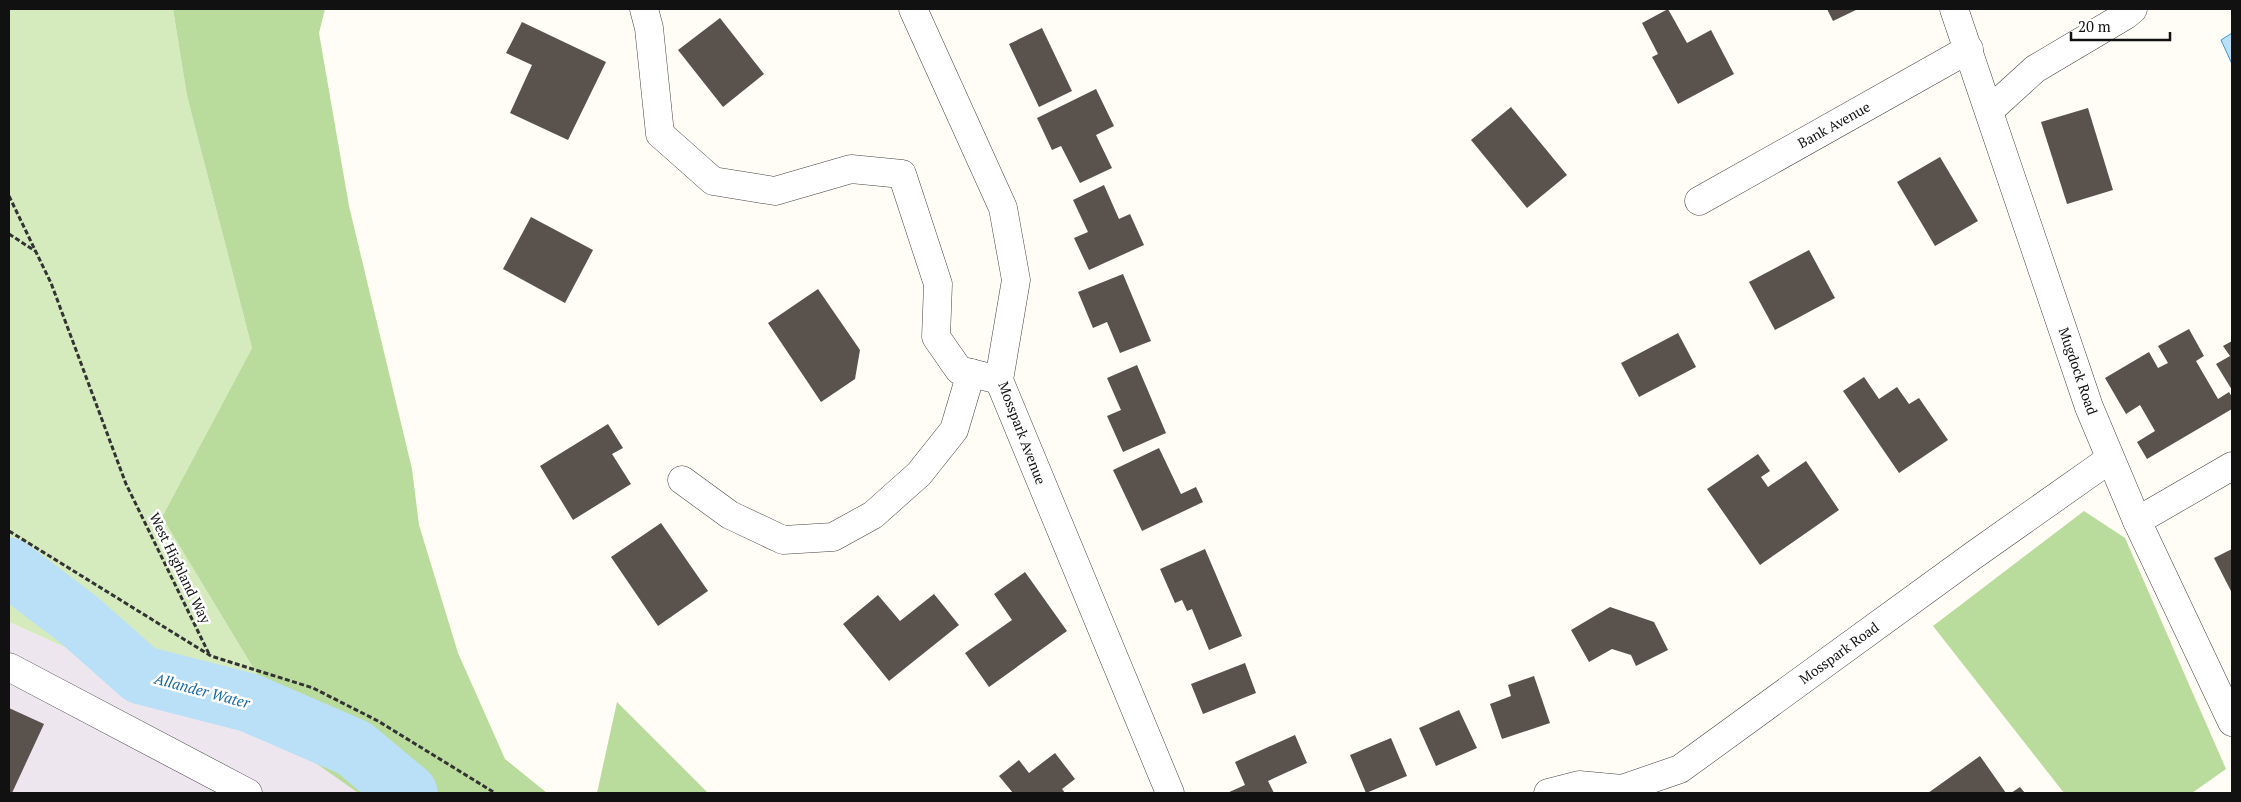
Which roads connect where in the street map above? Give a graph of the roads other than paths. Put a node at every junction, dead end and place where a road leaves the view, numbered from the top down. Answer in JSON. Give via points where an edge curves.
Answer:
{"nodes":[{"id":1,"x":644,"y":9,"type":"edge"},
{"id":2,"x":913,"y":9,"type":"edge"},
{"id":3,"x":1954,"y":9,"type":"edge"},
{"id":4,"x":2133,"y":9,"type":"edge"},
{"id":5,"x":1969,"y":49,"type":"junction"},
{"id":6,"x":1990,"y":110,"type":"junction"},
{"id":7,"x":1699,"y":201,"type":"dead end"},
{"id":8,"x":971,"y":373,"type":"junction"},
{"id":9,"x":999,"y":380,"type":"junction"},
{"id":10,"x":2110,"y":460,"type":"junction"},
{"id":11,"x":2232,"y":466,"type":"edge"},
{"id":12,"x":682,"y":480,"type":"dead end"},
{"id":13,"x":2137,"y":521,"type":"junction"},
{"id":14,"x":9,"y":667,"type":"edge"},
{"id":15,"x":2232,"y":722,"type":"edge"},
{"id":16,"x":248,"y":793,"type":"edge"},
{"id":17,"x":1170,"y":793,"type":"edge"},
{"id":18,"x":1548,"y":793,"type":"edge"}],
"edges":[{"from":1,"to":8,"type":"street","via":[[649,28],[660,134],[714,181],[775,191],[852,169],[902,174],[938,284],[936,337],[959,370]]},
{"from":2,"to":9,"type":"street","name":"Mosspark Avenue","via":[[1003,208],[1016,280]]},
{"from":3,"to":5,"type":"street","name":"Mugdock Road"},
{"from":4,"to":6,"type":"street","via":[[2035,69]]},
{"from":5,"to":6,"type":"street","name":"Mugdock Road"},
{"from":5,"to":7,"type":"street","name":"Bank Avenue"},
{"from":6,"to":10,"type":"street","name":"Mugdock Road","via":[[2089,407]]},
{"from":8,"to":9,"type":"street"},
{"from":8,"to":12,"type":"street","via":[[954,430],[919,474],[873,515],[833,537],[783,540],[730,515]]},
{"from":9,"to":17,"type":"street","name":"Mosspark Avenue"},
{"from":10,"to":13,"type":"street","name":"Mugdock Road"},
{"from":10,"to":18,"type":"street","name":"Mosspark Road","via":[[1680,769],[1622,789],[1579,785]]},
{"from":11,"to":13,"type":"street"},
{"from":13,"to":15,"type":"street","name":"Mugdock Road"},
{"from":14,"to":16,"type":"street"}]}
